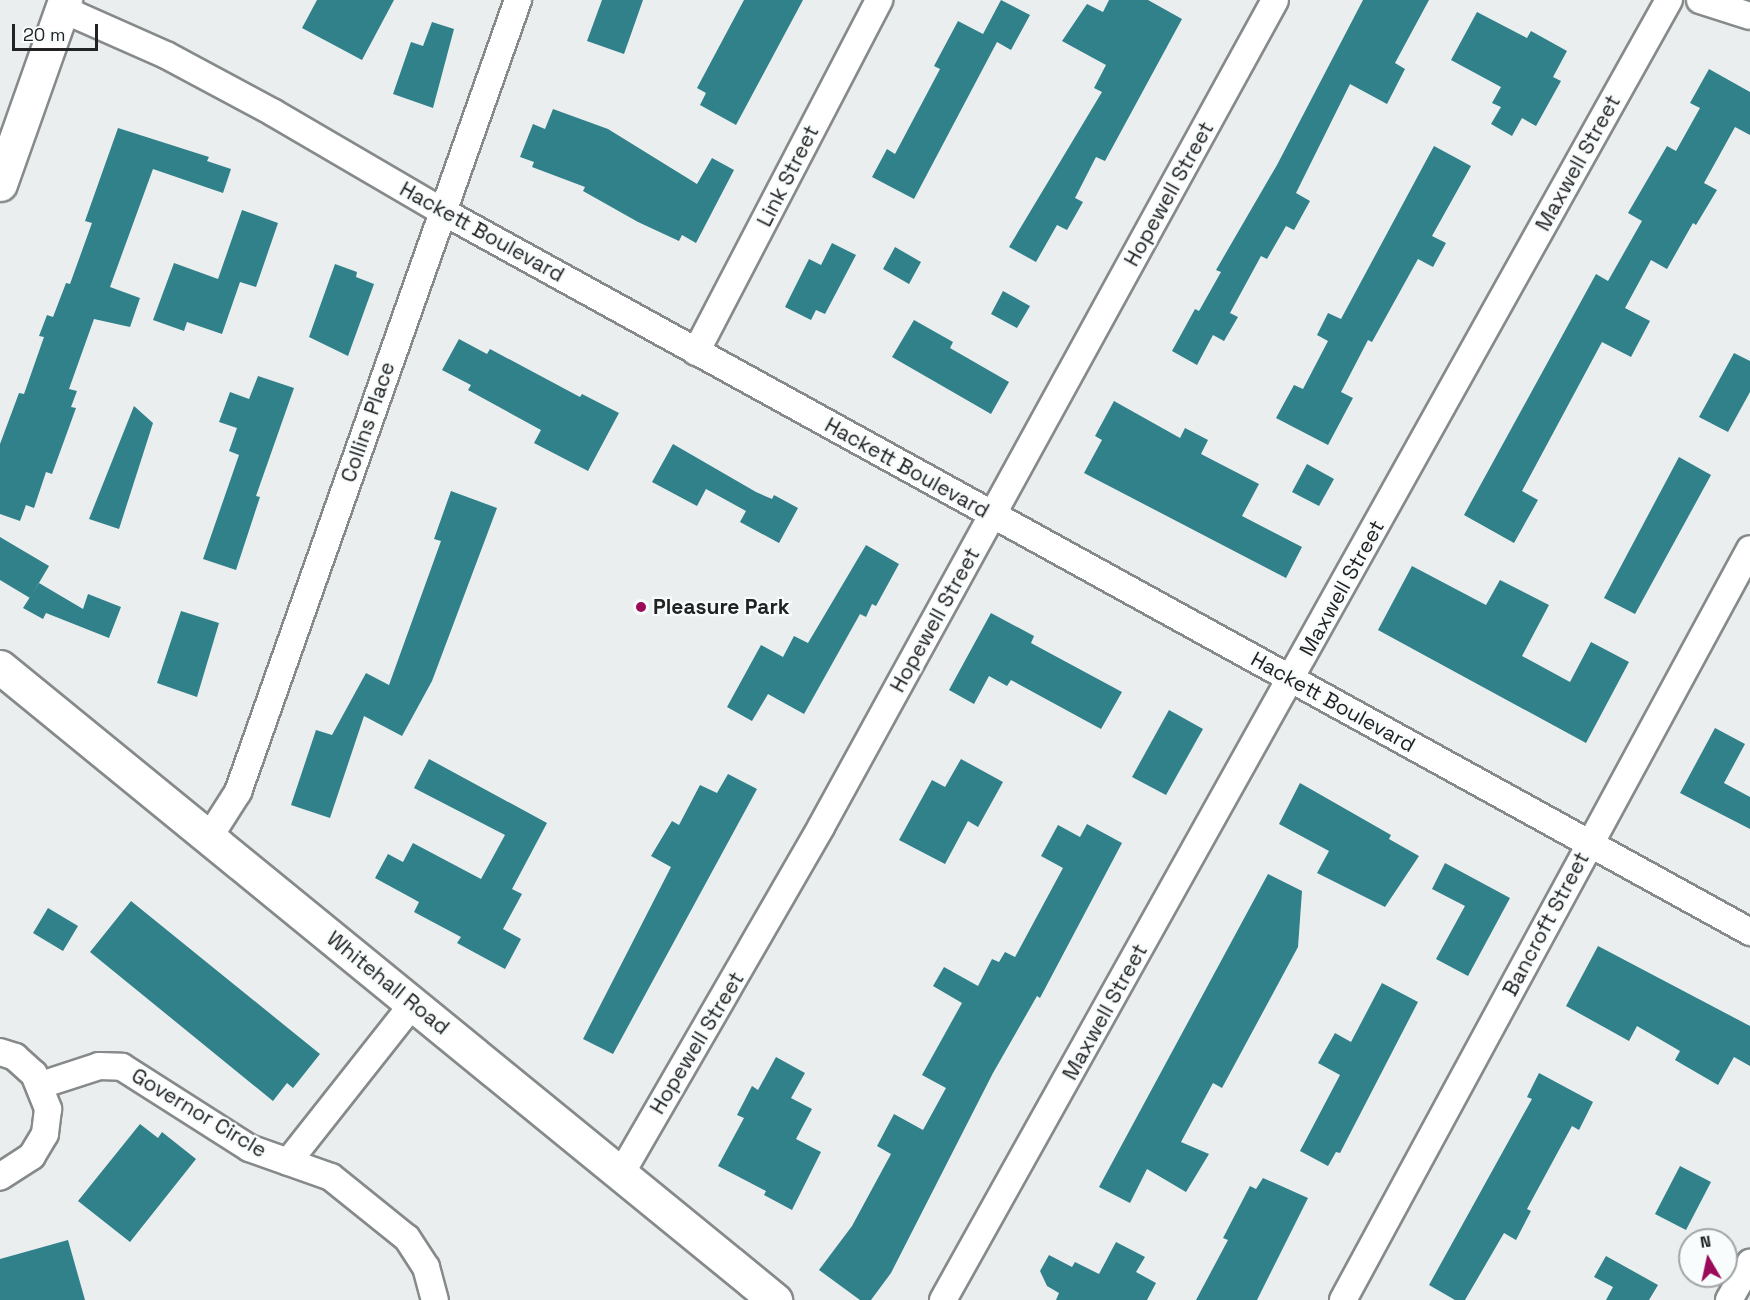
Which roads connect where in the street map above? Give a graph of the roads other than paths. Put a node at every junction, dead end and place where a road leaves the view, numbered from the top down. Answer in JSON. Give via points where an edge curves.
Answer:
{"nodes":[{"id":1,"x":518,"y":0,"type":"edge"},
{"id":2,"x":879,"y":0,"type":"edge"},
{"id":3,"x":1275,"y":0,"type":"edge"},
{"id":4,"x":1669,"y":0,"type":"edge"},
{"id":5,"x":1700,"y":0,"type":"edge"},
{"id":6,"x":63,"y":5,"type":"edge"},
{"id":7,"x":1750,"y":16,"type":"edge"},
{"id":8,"x":0,"y":184,"type":"edge"},
{"id":9,"x":442,"y":211,"type":"junction"},
{"id":10,"x":696,"y":352,"type":"junction"},
{"id":11,"x":992,"y":515,"type":"junction"},
{"id":12,"x":1750,"y":549,"type":"edge"},
{"id":13,"x":0,"y":667,"type":"edge"},
{"id":14,"x":1291,"y":680,"type":"junction"},
{"id":15,"x":208,"y":839,"type":"junction"},
{"id":16,"x":1589,"y":844,"type":"junction"},
{"id":17,"x":1750,"y":932,"type":"edge"},
{"id":18,"x":413,"y":1004,"type":"junction"},
{"id":19,"x":0,"y":1052,"type":"edge"},
{"id":20,"x":41,"y":1085,"type":"junction"},
{"id":21,"x":288,"y":1162,"type":"junction"},
{"id":22,"x":622,"y":1172,"type":"junction"},
{"id":23,"x":0,"y":1177,"type":"edge"},
{"id":24,"x":1750,"y":1263,"type":"edge"},
{"id":25,"x":435,"y":1300,"type":"edge"},
{"id":26,"x":775,"y":1300,"type":"edge"},
{"id":27,"x":943,"y":1300,"type":"edge"},
{"id":28,"x":1343,"y":1300,"type":"edge"},
{"id":29,"x":1729,"y":1300,"type":"edge"}],
"edges":[{"from":1,"to":9,"type":"street","name":"Collins Place"},
{"from":2,"to":10,"type":"street","name":"Link Street"},
{"from":3,"to":11,"type":"street","name":"Hopewell Street"},
{"from":4,"to":14,"type":"street","name":"Maxwell Street"},
{"from":5,"to":7,"type":"street"},
{"from":6,"to":8,"type":"street"},
{"from":6,"to":9,"type":"street","name":"Hackett Boulevard","via":[[176,60]]},
{"from":9,"to":10,"type":"street","name":"Hackett Boulevard"},
{"from":9,"to":15,"type":"street","name":"Collins Place","via":[[238,792]]},
{"from":10,"to":11,"type":"street","name":"Hackett Boulevard"},
{"from":11,"to":14,"type":"street","name":"Hackett Boulevard"},
{"from":11,"to":22,"type":"street","name":"Hopewell Street","via":[[732,986]]},
{"from":12,"to":16,"type":"street","name":"Bancroft Street"},
{"from":13,"to":15,"type":"street","name":"Whitehall Road"},
{"from":14,"to":16,"type":"street","name":"Hackett Boulevard"},
{"from":14,"to":27,"type":"street","name":"Maxwell Street"},
{"from":15,"to":18,"type":"street","name":"Whitehall Road"},
{"from":16,"to":17,"type":"street","name":"Hackett Boulevard"},
{"from":16,"to":28,"type":"street","name":"Bancroft Street"},
{"from":18,"to":21,"type":"street","name":"Governor Circle"},
{"from":18,"to":22,"type":"street","name":"Whitehall Road"},
{"from":19,"to":20,"type":"street","via":[[26,1065]]},
{"from":20,"to":21,"type":"street","name":"Governor Circle","via":[[99,1066],[122,1067],[236,1140]]},
{"from":20,"to":23,"type":"street","via":[[48,1109],[45,1134],[24,1165]]},
{"from":21,"to":25,"type":"street","name":"Governor Circle","via":[[331,1177],[400,1230],[426,1267]]},
{"from":22,"to":26,"type":"street","name":"Whitehall Road"},
{"from":24,"to":29,"type":"street"}]}
